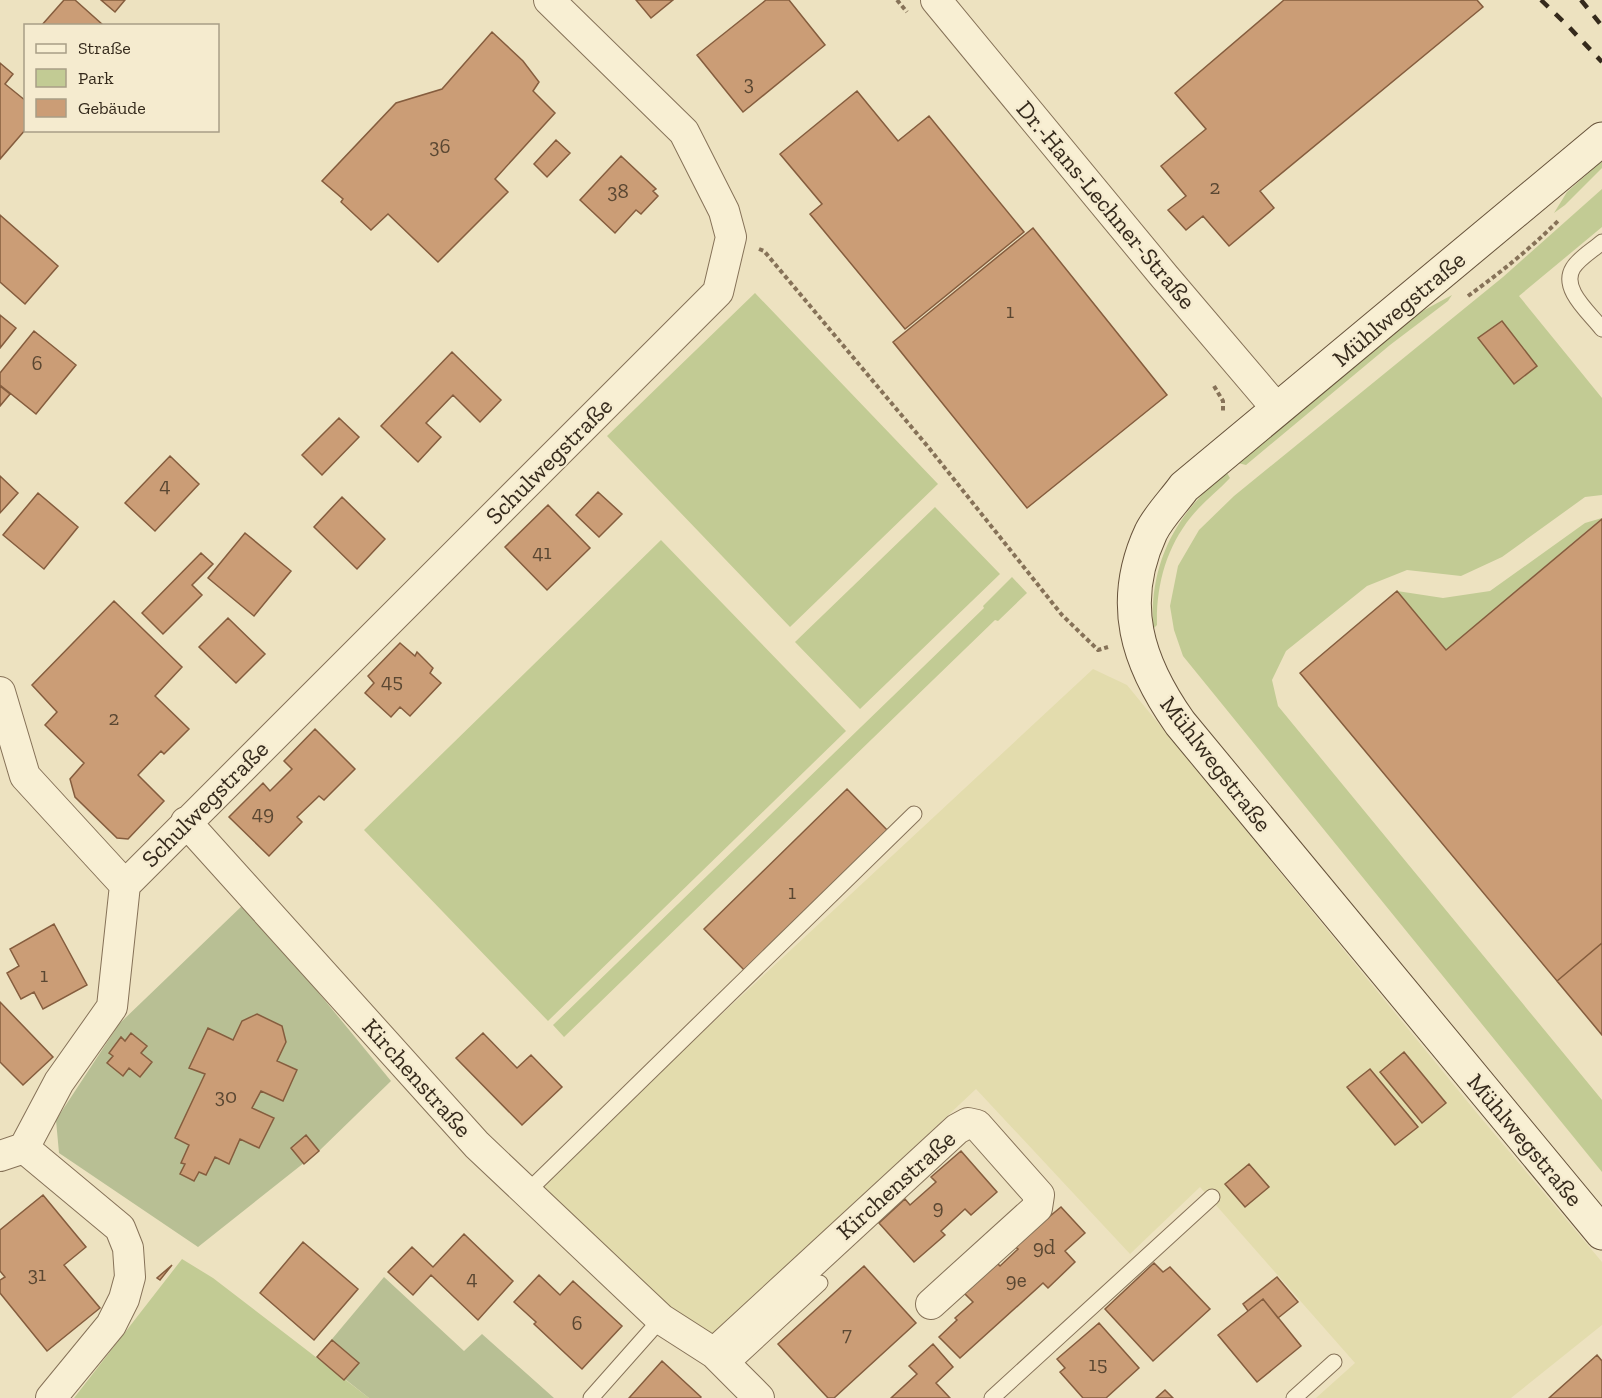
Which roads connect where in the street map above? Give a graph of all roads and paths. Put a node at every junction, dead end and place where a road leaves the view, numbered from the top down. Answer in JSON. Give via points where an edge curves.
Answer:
{"nodes":[{"id":1,"x":549,"y":0,"type":"edge"},
{"id":2,"x":936,"y":0,"type":"edge"},
{"id":3,"x":1602,"y":140,"type":"edge"},
{"id":4,"x":731,"y":237,"type":"junction"},
{"id":5,"x":1602,"y":242,"type":"edge"},
{"id":6,"x":1602,"y":329,"type":"edge"},
{"id":7,"x":1278,"y":410,"type":"junction"},
{"id":8,"x":1098,"y":650,"type":"dead end"},
{"id":9,"x":0,"y":692,"type":"edge"},
{"id":10,"x":914,"y":814,"type":"dead end"},
{"id":11,"x":186,"y":822,"type":"junction"},
{"id":12,"x":125,"y":885,"type":"junction"},
{"id":13,"x":12,"y":1152,"type":"edge"},
{"id":14,"x":526,"y":1193,"type":"junction"},
{"id":15,"x":1212,"y":1197,"type":"dead end"},
{"id":16,"x":1602,"y":1233,"type":"edge"},
{"id":17,"x":820,"y":1283,"type":"dead end"},
{"id":18,"x":931,"y":1304,"type":"dead end"},
{"id":19,"x":661,"y":1319,"type":"junction"},
{"id":20,"x":722,"y":1360,"type":"junction"},
{"id":21,"x":1334,"y":1362,"type":"dead end"},
{"id":22,"x":51,"y":1398,"type":"edge"},
{"id":23,"x":591,"y":1398,"type":"edge"},
{"id":24,"x":759,"y":1398,"type":"edge"},
{"id":25,"x":992,"y":1398,"type":"edge"},
{"id":26,"x":1294,"y":1398,"type":"edge"}],
"edges":[{"from":1,"to":4,"type":"street","name":"Schulwegstraße","via":[[684,132],[724,211]]},
{"from":2,"to":7,"type":"street","name":"Dr.-Hans-Lechner-Straße"},
{"from":3,"to":7,"type":"street","name":"Mühlwegstraße"},
{"from":4,"to":8,"type":"path","via":[[764,251],[1062,615]]},
{"from":4,"to":11,"type":"street","name":"Schulwegstraße","via":[[718,292]]},
{"from":5,"to":6,"type":"lane","via":[[1574,267],[1569,279],[1571,290]]},
{"from":7,"to":16,"type":"street","name":"Mühlwegstraße","via":[[1184,487],[1152,531],[1134,583],[1138,637],[1148,669],[1180,723]]},
{"from":9,"to":12,"type":"street","name":"Schulwegstraße","via":[[25,776]]},
{"from":10,"to":14,"type":"lane"},
{"from":11,"to":12,"type":"street","name":"Schulwegstraße"},
{"from":11,"to":14,"type":"street","name":"Kirchenstraße","via":[[477,1145]]},
{"from":12,"to":13,"type":"street","name":"Schulwegstraße","via":[[112,1007]]},
{"from":13,"to":22,"type":"street","via":[[120,1228],[128,1248],[130,1277],[111,1325]]},
{"from":14,"to":19,"type":"street","name":"Kirchenstraße"},
{"from":15,"to":25,"type":"lane"},
{"from":17,"to":20,"type":"lane"},
{"from":18,"to":20,"type":"street","name":"Kirchenstraße","via":[[1037,1208],[1039,1195],[1028,1180],[977,1125],[968,1122]]},
{"from":19,"to":20,"type":"street","name":"Kirchenstraße"},
{"from":19,"to":23,"type":"lane"},
{"from":20,"to":24,"type":"street","name":"Kirchenstraße"},
{"from":21,"to":26,"type":"lane"}]}
